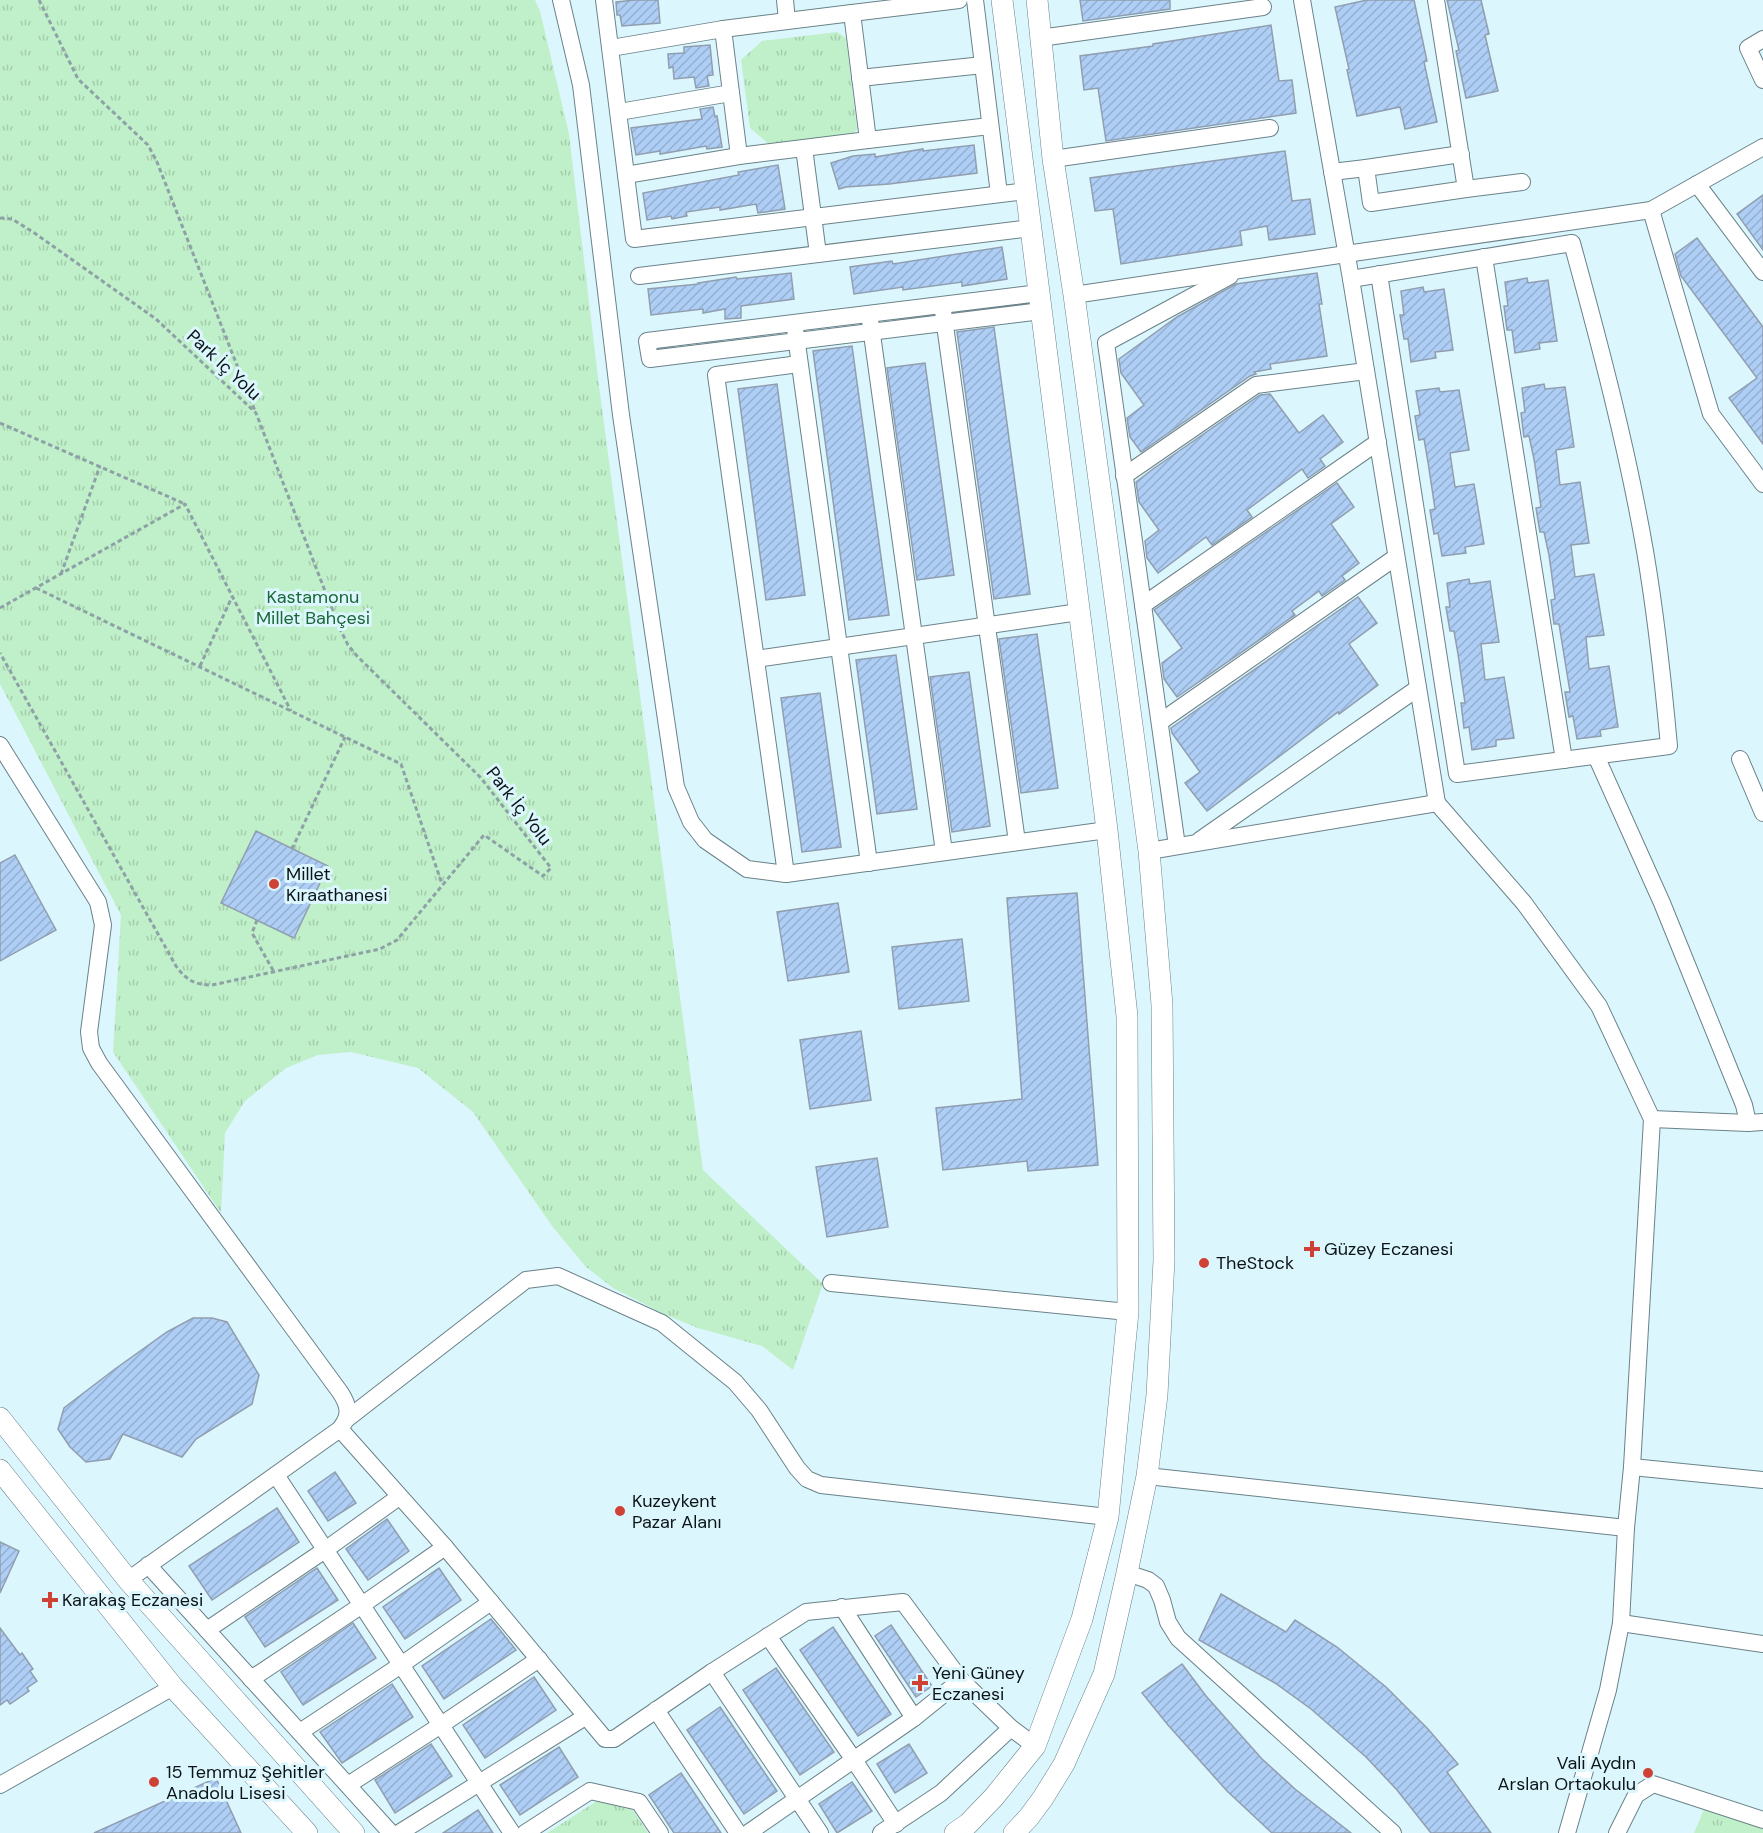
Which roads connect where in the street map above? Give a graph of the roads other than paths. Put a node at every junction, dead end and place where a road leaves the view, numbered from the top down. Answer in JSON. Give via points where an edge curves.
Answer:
{"nodes":[{"id":1,"x":561,"y":0,"type":"edge"},
{"id":2,"x":604,"y":0,"type":"edge"},
{"id":3,"x":785,"y":0,"type":"edge"},
{"id":4,"x":959,"y":0,"type":"edge"},
{"id":5,"x":975,"y":0,"type":"edge"},
{"id":6,"x":1002,"y":0,"type":"edge"},
{"id":7,"x":1037,"y":0,"type":"edge"},
{"id":8,"x":1302,"y":0,"type":"edge"},
{"id":9,"x":1436,"y":0,"type":"edge"},
{"id":10,"x":1263,"y":7,"type":"dead end"},
{"id":11,"x":852,"y":13,"type":"junction"},
{"id":12,"x":787,"y":21,"type":"junction"},
{"id":13,"x":723,"y":29,"type":"junction"},
{"id":14,"x":1040,"y":38,"type":"junction"},
{"id":15,"x":1763,"y":39,"type":"edge"},
{"id":16,"x":610,"y":48,"type":"junction"},
{"id":17,"x":983,"y":65,"type":"junction"},
{"id":18,"x":860,"y":78,"type":"junction"},
{"id":19,"x":1763,"y":80,"type":"edge"},
{"id":20,"x":731,"y":93,"type":"junction"},
{"id":21,"x":619,"y":112,"type":"junction"},
{"id":22,"x":990,"y":126,"type":"junction"},
{"id":23,"x":1270,"y":128,"type":"dead end"},
{"id":24,"x":868,"y":140,"type":"junction"},
{"id":25,"x":1763,"y":147,"type":"edge"},
{"id":26,"x":804,"y":148,"type":"junction"},
{"id":27,"x":1461,"y":154,"type":"junction"},
{"id":28,"x":739,"y":156,"type":"junction"},
{"id":29,"x":1053,"y":159,"type":"junction"},
{"id":30,"x":1366,"y":168,"type":"junction"},
{"id":31,"x":1332,"y":172,"type":"junction"},
{"id":32,"x":626,"y":175,"type":"junction"},
{"id":33,"x":1522,"y":182,"type":"dead end"},
{"id":34,"x":1697,"y":184,"type":"junction"},
{"id":35,"x":1466,"y":189,"type":"junction"},
{"id":36,"x":1026,"y":191,"type":"junction"},
{"id":37,"x":999,"y":194,"type":"junction"},
{"id":38,"x":1651,"y":210,"type":"junction"},
{"id":39,"x":814,"y":216,"type":"junction"},
{"id":40,"x":1031,"y":228,"type":"junction"},
{"id":41,"x":818,"y":254,"type":"junction"},
{"id":42,"x":1347,"y":254,"type":"junction"},
{"id":43,"x":1484,"y":257,"type":"junction"},
{"id":44,"x":1242,"y":270,"type":"junction"},
{"id":45,"x":1763,"y":272,"type":"edge"},
{"id":46,"x":1379,"y":274,"type":"junction"},
{"id":47,"x":639,"y":276,"type":"dead end"},
{"id":48,"x":1351,"y":279,"type":"junction"},
{"id":49,"x":1074,"y":295,"type":"junction"},
{"id":50,"x":1040,"y":302,"type":"junction"},
{"id":51,"x":942,"y":304,"type":"junction"},
{"id":52,"x":870,"y":313,"type":"junction"},
{"id":53,"x":794,"y":322,"type":"junction"},
{"id":54,"x":945,"y":322,"type":"junction"},
{"id":55,"x":872,"y":332,"type":"junction"},
{"id":56,"x":796,"y":341,"type":"junction"},
{"id":57,"x":799,"y":364,"type":"junction"},
{"id":58,"x":1366,"y":371,"type":"junction"},
{"id":59,"x":1378,"y":442,"type":"junction"},
{"id":60,"x":1124,"y":476,"type":"junction"},
{"id":61,"x":1763,"y":484,"type":"edge"},
{"id":62,"x":1396,"y":557,"type":"junction"},
{"id":63,"x":1143,"y":605,"type":"junction"},
{"id":64,"x":1079,"y":612,"type":"junction"},
{"id":65,"x":986,"y":625,"type":"junction"},
{"id":66,"x":914,"y":636,"type":"junction"},
{"id":67,"x":838,"y":647,"type":"junction"},
{"id":68,"x":756,"y":659,"type":"junction"},
{"id":69,"x":1418,"y":688,"type":"junction"},
{"id":70,"x":1160,"y":722,"type":"junction"},
{"id":71,"x":0,"y":745,"type":"edge"},
{"id":72,"x":1596,"y":756,"type":"junction"},
{"id":73,"x":1740,"y":759,"type":"dead end"},
{"id":74,"x":1564,"y":760,"type":"junction"},
{"id":75,"x":1437,"y":803,"type":"junction"},
{"id":76,"x":1763,"y":813,"type":"edge"},
{"id":77,"x":1107,"y":830,"type":"junction"},
{"id":78,"x":1017,"y":842,"type":"junction"},
{"id":79,"x":1195,"y":843,"type":"junction"},
{"id":80,"x":1177,"y":846,"type":"junction"},
{"id":81,"x":1149,"y":851,"type":"junction"},
{"id":82,"x":944,"y":852,"type":"junction"},
{"id":83,"x":869,"y":862,"type":"junction"},
{"id":84,"x":786,"y":874,"type":"junction"},
{"id":85,"x":1652,"y":1119,"type":"junction"},
{"id":86,"x":1755,"y":1122,"type":"edge"},
{"id":87,"x":831,"y":1283,"type":"dead end"},
{"id":88,"x":1128,"y":1312,"type":"junction"},
{"id":89,"x":0,"y":1418,"type":"edge"},
{"id":90,"x":344,"y":1424,"type":"junction"},
{"id":91,"x":1632,"y":1467,"type":"junction"},
{"id":92,"x":0,"y":1470,"type":"edge"},
{"id":93,"x":276,"y":1476,"type":"junction"},
{"id":94,"x":1147,"y":1476,"type":"junction"},
{"id":95,"x":1763,"y":1480,"type":"edge"},
{"id":96,"x":399,"y":1497,"type":"junction"},
{"id":97,"x":1108,"y":1517,"type":"junction"},
{"id":98,"x":1626,"y":1528,"type":"junction"},
{"id":99,"x":445,"y":1547,"type":"junction"},
{"id":100,"x":325,"y":1550,"type":"junction"},
{"id":101,"x":148,"y":1565,"type":"junction"},
{"id":102,"x":1127,"y":1574,"type":"junction"},
{"id":103,"x":128,"y":1580,"type":"junction"},
{"id":104,"x":491,"y":1602,"type":"junction"},
{"id":105,"x":362,"y":1605,"type":"junction"},
{"id":106,"x":842,"y":1607,"type":"junction"},
{"id":107,"x":1621,"y":1623,"type":"junction"},
{"id":108,"x":207,"y":1630,"type":"junction"},
{"id":109,"x":768,"y":1636,"type":"junction"},
{"id":110,"x":1763,"y":1644,"type":"edge"},
{"id":111,"x":538,"y":1659,"type":"junction"},
{"id":112,"x":401,"y":1665,"type":"junction"},
{"id":113,"x":712,"y":1672,"type":"junction"},
{"id":114,"x":251,"y":1678,"type":"junction"},
{"id":115,"x":961,"y":1680,"type":"junction"},
{"id":116,"x":173,"y":1687,"type":"junction"},
{"id":117,"x":656,"y":1710,"type":"junction"},
{"id":118,"x":585,"y":1717,"type":"junction"},
{"id":119,"x":914,"y":1718,"type":"junction"},
{"id":120,"x":441,"y":1725,"type":"junction"},
{"id":121,"x":1011,"y":1728,"type":"junction"},
{"id":122,"x":300,"y":1732,"type":"junction"},
{"id":123,"x":1035,"y":1746,"type":"junction"},
{"id":124,"x":854,"y":1760,"type":"junction"},
{"id":125,"x":479,"y":1782,"type":"junction"},
{"id":126,"x":0,"y":1785,"type":"edge"},
{"id":127,"x":348,"y":1785,"type":"junction"},
{"id":128,"x":797,"y":1799,"type":"junction"},
{"id":129,"x":1763,"y":1820,"type":"edge"},
{"id":130,"x":888,"y":1828,"type":"edge"},
{"id":131,"x":307,"y":1833,"type":"edge"},
{"id":132,"x":354,"y":1833,"type":"edge"},
{"id":133,"x":392,"y":1833,"type":"edge"},
{"id":134,"x":399,"y":1833,"type":"edge"},
{"id":135,"x":512,"y":1833,"type":"edge"},
{"id":136,"x":525,"y":1833,"type":"edge"},
{"id":137,"x":660,"y":1833,"type":"edge"},
{"id":138,"x":738,"y":1833,"type":"edge"},
{"id":139,"x":748,"y":1833,"type":"edge"},
{"id":140,"x":820,"y":1833,"type":"edge"},
{"id":141,"x":955,"y":1833,"type":"edge"},
{"id":142,"x":1014,"y":1833,"type":"edge"},
{"id":143,"x":1393,"y":1833,"type":"edge"},
{"id":144,"x":1567,"y":1833,"type":"edge"},
{"id":145,"x":1617,"y":1833,"type":"edge"}],
"edges":[{"from":1,"to":84,"type":"street","via":[[581,85],[621,415],[676,787],[691,822],[705,840],[747,869]]},
{"from":2,"to":16,"type":"street"},
{"from":3,"to":12,"type":"street"},
{"from":4,"to":11,"type":"street"},
{"from":5,"to":17,"type":"street"},
{"from":6,"to":36,"type":"main road"},
{"from":7,"to":14,"type":"main road"},
{"from":8,"to":31,"type":"street"},
{"from":9,"to":27,"type":"street"},
{"from":10,"to":14,"type":"street"},
{"from":11,"to":12,"type":"street"},
{"from":11,"to":18,"type":"street"},
{"from":12,"to":13,"type":"street"},
{"from":13,"to":16,"type":"street"},
{"from":13,"to":20,"type":"street"},
{"from":14,"to":29,"type":"main road"},
{"from":15,"to":19,"type":"street","via":[[1748,48]]},
{"from":16,"to":21,"type":"street"},
{"from":17,"to":18,"type":"street"},
{"from":17,"to":22,"type":"street"},
{"from":18,"to":24,"type":"street"},
{"from":20,"to":21,"type":"street"},
{"from":20,"to":28,"type":"street"},
{"from":21,"to":32,"type":"street"},
{"from":22,"to":24,"type":"street"},
{"from":22,"to":37,"type":"street"},
{"from":23,"to":29,"type":"street"},
{"from":24,"to":26,"type":"street"},
{"from":25,"to":34,"type":"street"},
{"from":26,"to":28,"type":"street"},
{"from":26,"to":39,"type":"street"},
{"from":27,"to":30,"type":"street"},
{"from":27,"to":35,"type":"street"},
{"from":28,"to":32,"type":"street"},
{"from":29,"to":49,"type":"main road"},
{"from":30,"to":31,"type":"street"},
{"from":30,"to":35,"type":"street","via":[[1371,203]]},
{"from":31,"to":42,"type":"street"},
{"from":32,"to":39,"type":"street","via":[[634,239]]},
{"from":33,"to":35,"type":"street"},
{"from":34,"to":38,"type":"street"},
{"from":34,"to":45,"type":"street"},
{"from":36,"to":37,"type":"street"},
{"from":36,"to":40,"type":"main road"},
{"from":37,"to":39,"type":"street"},
{"from":38,"to":42,"type":"street"},
{"from":38,"to":61,"type":"street","via":[[1711,414]]},
{"from":39,"to":41,"type":"street"},
{"from":40,"to":41,"type":"street"},
{"from":40,"to":50,"type":"main road"},
{"from":41,"to":47,"type":"street"},
{"from":42,"to":44,"type":"street"},
{"from":42,"to":48,"type":"street"},
{"from":43,"to":46,"type":"street"},
{"from":43,"to":72,"type":"street","via":[[1572,243],[1605,361],[1645,550],[1670,746]]},
{"from":43,"to":74,"type":"street"},
{"from":44,"to":49,"type":"street"},
{"from":44,"to":60,"type":"street","via":[[1106,343]]},
{"from":46,"to":48,"type":"street"},
{"from":46,"to":74,"type":"street","via":[[1457,774]]},
{"from":48,"to":58,"type":"street"},
{"from":49,"to":81,"type":"main road"},
{"from":50,"to":51,"type":"street"},
{"from":50,"to":54,"type":"street"},
{"from":50,"to":64,"type":"main road"},
{"from":51,"to":52,"type":"street"},
{"from":51,"to":54,"type":"street"},
{"from":52,"to":53,"type":"street"},
{"from":52,"to":55,"type":"street"},
{"from":53,"to":56,"type":"street"},
{"from":53,"to":56,"type":"street","via":[[647,340],[650,359]]},
{"from":54,"to":55,"type":"street"},
{"from":54,"to":65,"type":"street"},
{"from":55,"to":56,"type":"street"},
{"from":55,"to":66,"type":"street"},
{"from":56,"to":57,"type":"street"},
{"from":57,"to":67,"type":"street"},
{"from":57,"to":68,"type":"street","via":[[716,375]]},
{"from":58,"to":59,"type":"street"},
{"from":58,"to":60,"type":"street","via":[[1256,386]]},
{"from":59,"to":62,"type":"street"},
{"from":59,"to":63,"type":"street"},
{"from":60,"to":63,"type":"street"},
{"from":62,"to":69,"type":"street"},
{"from":62,"to":70,"type":"street"},
{"from":63,"to":70,"type":"street"},
{"from":64,"to":65,"type":"street"},
{"from":64,"to":77,"type":"main road"},
{"from":65,"to":66,"type":"street"},
{"from":65,"to":78,"type":"street"},
{"from":66,"to":67,"type":"street"},
{"from":66,"to":82,"type":"street"},
{"from":67,"to":68,"type":"street"},
{"from":67,"to":83,"type":"street"},
{"from":68,"to":84,"type":"street"},
{"from":69,"to":75,"type":"street"},
{"from":69,"to":79,"type":"street"},
{"from":70,"to":80,"type":"street"},
{"from":71,"to":90,"type":"street","via":[[98,902],[103,925],[89,1032],[91,1048],[340,1392],[347,1407]]},
{"from":72,"to":74,"type":"street"},
{"from":72,"to":86,"type":"street","via":[[1662,903],[1744,1105]]},
{"from":73,"to":76,"type":"street"},
{"from":75,"to":79,"type":"street"},
{"from":75,"to":85,"type":"street","via":[[1524,903],[1599,1006]]},
{"from":77,"to":78,"type":"street"},
{"from":77,"to":88,"type":"main road","via":[[1126,1016]]},
{"from":78,"to":82,"type":"street"},
{"from":79,"to":80,"type":"street"},
{"from":80,"to":81,"type":"street"},
{"from":81,"to":94,"type":"main road","via":[[1162,1005],[1164,1260],[1157,1395]]},
{"from":82,"to":83,"type":"street"},
{"from":83,"to":84,"type":"street"},
{"from":85,"to":86,"type":"street"},
{"from":85,"to":91,"type":"street"},
{"from":87,"to":88,"type":"street"},
{"from":88,"to":97,"type":"main road"},
{"from":89,"to":103,"type":"main road"},
{"from":90,"to":93,"type":"street"},
{"from":90,"to":96,"type":"street"},
{"from":90,"to":97,"type":"street","via":[[526,1280],[558,1276],[662,1323],[735,1382],[807,1479],[821,1485]]},
{"from":91,"to":95,"type":"street"},
{"from":91,"to":98,"type":"street"},
{"from":92,"to":116,"type":"main road"},
{"from":93,"to":100,"type":"street"},
{"from":93,"to":101,"type":"street"},
{"from":94,"to":98,"type":"street"},
{"from":94,"to":102,"type":"main road"},
{"from":96,"to":99,"type":"street"},
{"from":96,"to":100,"type":"street"},
{"from":97,"to":123,"type":"main road","via":[[1082,1619]]},
{"from":98,"to":107,"type":"street"},
{"from":99,"to":104,"type":"street"},
{"from":99,"to":105,"type":"street"},
{"from":100,"to":105,"type":"street"},
{"from":100,"to":108,"type":"street"},
{"from":101,"to":103,"type":"street"},
{"from":101,"to":108,"type":"street"},
{"from":102,"to":142,"type":"main road","via":[[1104,1674],[1064,1764]]},
{"from":102,"to":143,"type":"street","via":[[1156,1586],[1178,1638]]},
{"from":103,"to":132,"type":"main road"},
{"from":104,"to":111,"type":"street"},
{"from":104,"to":112,"type":"street"},
{"from":105,"to":112,"type":"street"},
{"from":105,"to":114,"type":"street"},
{"from":106,"to":109,"type":"street","via":[[806,1612]]},
{"from":106,"to":115,"type":"street","via":[[903,1602]]},
{"from":106,"to":119,"type":"street"},
{"from":107,"to":110,"type":"street"},
{"from":107,"to":144,"type":"street","via":[[1608,1690]]},
{"from":108,"to":114,"type":"street"},
{"from":109,"to":113,"type":"street"},
{"from":109,"to":124,"type":"street"},
{"from":111,"to":118,"type":"street"},
{"from":111,"to":120,"type":"street"},
{"from":112,"to":120,"type":"street"},
{"from":112,"to":122,"type":"street"},
{"from":113,"to":117,"type":"street"},
{"from":113,"to":128,"type":"street"},
{"from":114,"to":122,"type":"street"},
{"from":115,"to":119,"type":"street"},
{"from":115,"to":121,"type":"street"},
{"from":116,"to":126,"type":"street"},
{"from":116,"to":131,"type":"main road"},
{"from":117,"to":118,"type":"street","via":[[610,1740],[602,1738]]},
{"from":117,"to":138,"type":"street"},
{"from":118,"to":125,"type":"street"},
{"from":119,"to":124,"type":"street"},
{"from":120,"to":125,"type":"street"},
{"from":120,"to":127,"type":"street"},
{"from":121,"to":123,"type":"street"},
{"from":121,"to":130,"type":"street","via":[[941,1793]]},
{"from":122,"to":127,"type":"street"},
{"from":123,"to":141,"type":"main road","via":[[994,1797]]},
{"from":124,"to":128,"type":"street"},
{"from":124,"to":130,"type":"street"},
{"from":125,"to":134,"type":"street"},
{"from":125,"to":135,"type":"street"},
{"from":127,"to":133,"type":"street"},
{"from":128,"to":139,"type":"street"},
{"from":128,"to":140,"type":"street"},
{"from":129,"to":145,"type":"street","via":[[1653,1784],[1636,1795]]},
{"from":136,"to":137,"type":"street","via":[[590,1791],[639,1802]]}]}
